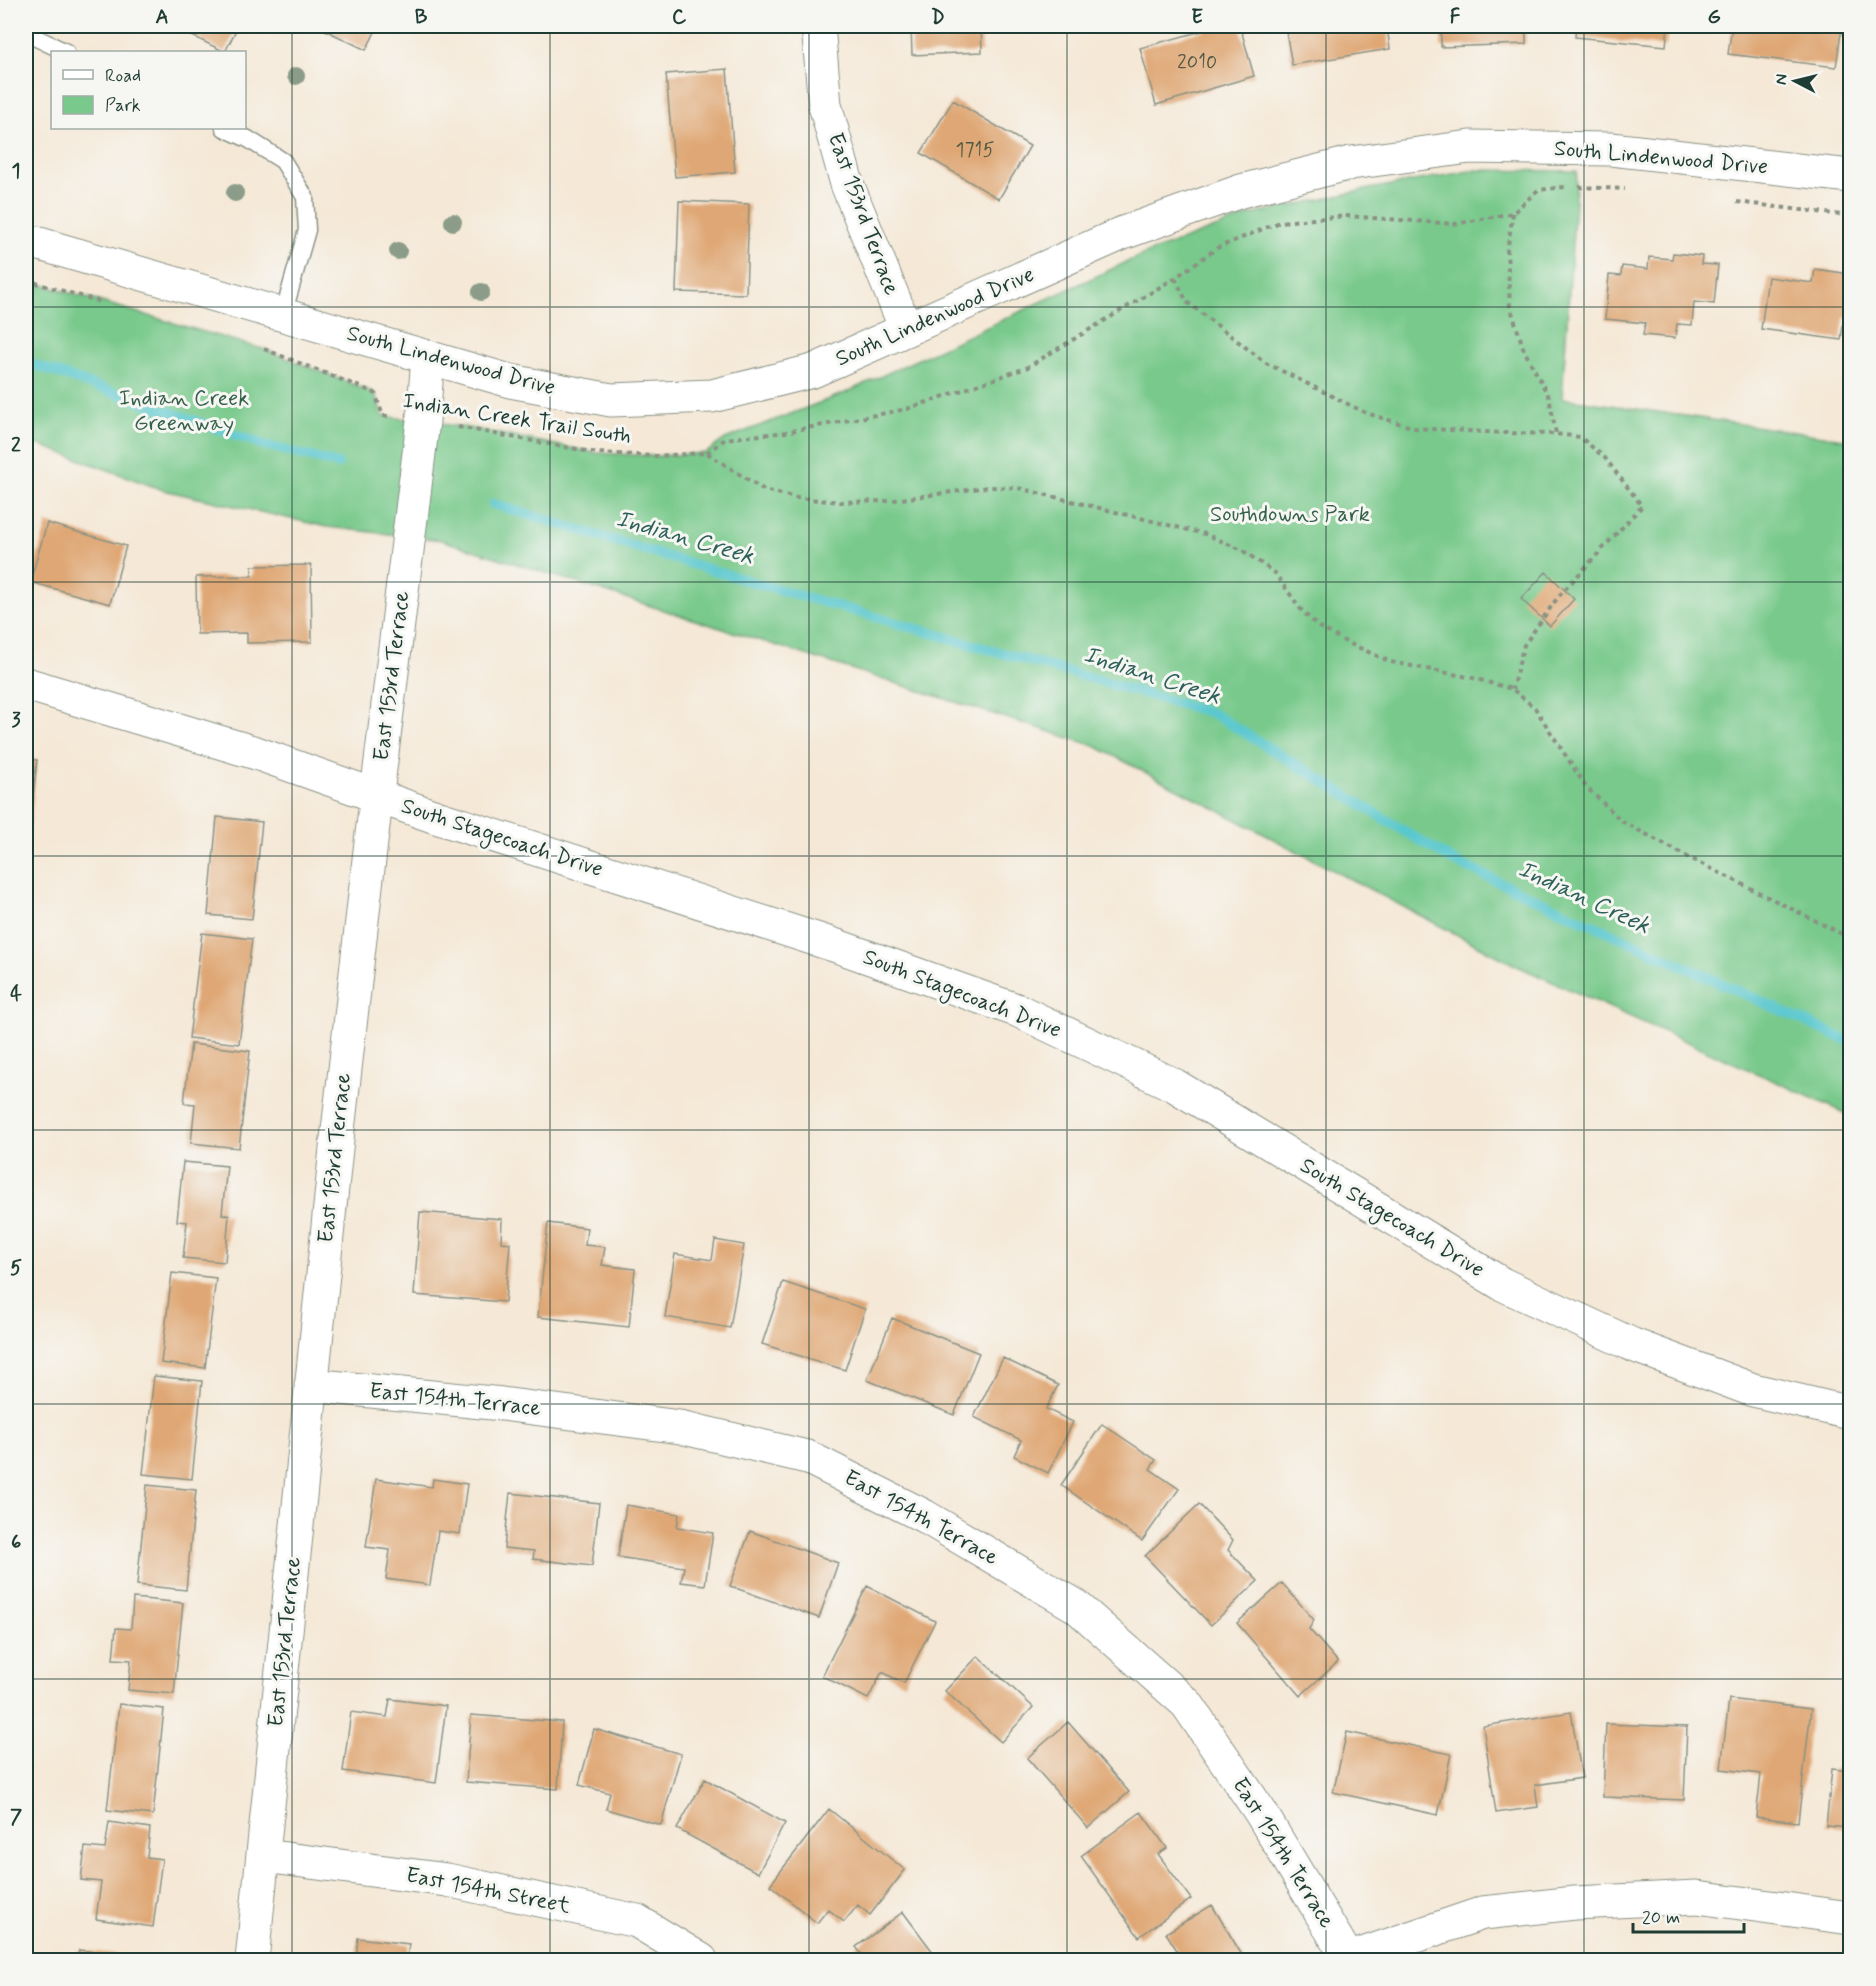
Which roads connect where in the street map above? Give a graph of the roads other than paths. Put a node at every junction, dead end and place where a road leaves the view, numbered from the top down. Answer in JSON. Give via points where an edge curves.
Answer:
{"nodes":[{"id":1,"x":818,"y":26,"type":"edge"},
{"id":2,"x":26,"y":33,"type":"edge"},
{"id":3,"x":64,"y":51,"type":"edge"},
{"id":4,"x":226,"y":129,"type":"edge"},
{"id":5,"x":1851,"y":176,"type":"edge"},
{"id":6,"x":26,"y":240,"type":"edge"},
{"id":7,"x":283,"y":315,"type":"junction"},
{"id":8,"x":906,"y":329,"type":"junction"},
{"id":9,"x":428,"y":357,"type":"junction"},
{"id":10,"x":26,"y":684,"type":"edge"},
{"id":11,"x":376,"y":796,"type":"junction"},
{"id":12,"x":311,"y":1386,"type":"junction"},
{"id":13,"x":1851,"y":1413,"type":"edge"},
{"id":14,"x":264,"y":1856,"type":"junction"},
{"id":15,"x":1851,"y":1918,"type":"edge"},
{"id":16,"x":252,"y":1960,"type":"edge"},
{"id":17,"x":701,"y":1960,"type":"edge"},
{"id":18,"x":1349,"y":1960,"type":"edge"}],
"edges":[{"from":1,"to":8,"type":"street","name":"East 153rd Terrace","via":[[825,105],[847,184]]},
{"from":2,"to":3,"type":"lane"},
{"from":4,"to":7,"type":"lane","via":[[283,161],[305,197],[307,230]]},
{"from":5,"to":8,"type":"street","name":"South Lindenwood Drive","via":[[1611,149],[1470,147],[1351,163],[1241,191],[1123,233]]},
{"from":6,"to":7,"type":"street","name":"South Lindenwood Drive"},
{"from":7,"to":9,"type":"street","name":"South Lindenwood Drive"},
{"from":8,"to":9,"type":"street","name":"South Lindenwood Drive","via":[[813,371],[712,396],[611,400],[510,381]]},
{"from":9,"to":11,"type":"street","name":"East 153rd Terrace"},
{"from":10,"to":11,"type":"street","name":"South Stagecoach Drive","via":[[256,753]]},
{"from":11,"to":12,"type":"street","name":"East 153rd Terrace"},
{"from":11,"to":13,"type":"street","name":"South Stagecoach Drive","via":[[837,946],[1019,1011],[1174,1085],[1502,1284],[1633,1346],[1753,1390]]},
{"from":12,"to":14,"type":"street","name":"East 153rd Terrace"},
{"from":12,"to":18,"type":"street","name":"East 154th Terrace","via":[[502,1404],[680,1427],[807,1457],[924,1516],[1076,1606],[1187,1704],[1261,1813]]},
{"from":14,"to":16,"type":"street","name":"East 153rd Terrace"},
{"from":14,"to":17,"type":"street","name":"East 154th Street","via":[[447,1880],[637,1921]]},
{"from":15,"to":18,"type":"street","via":[[1697,1897],[1575,1903],[1483,1913]]}]}
